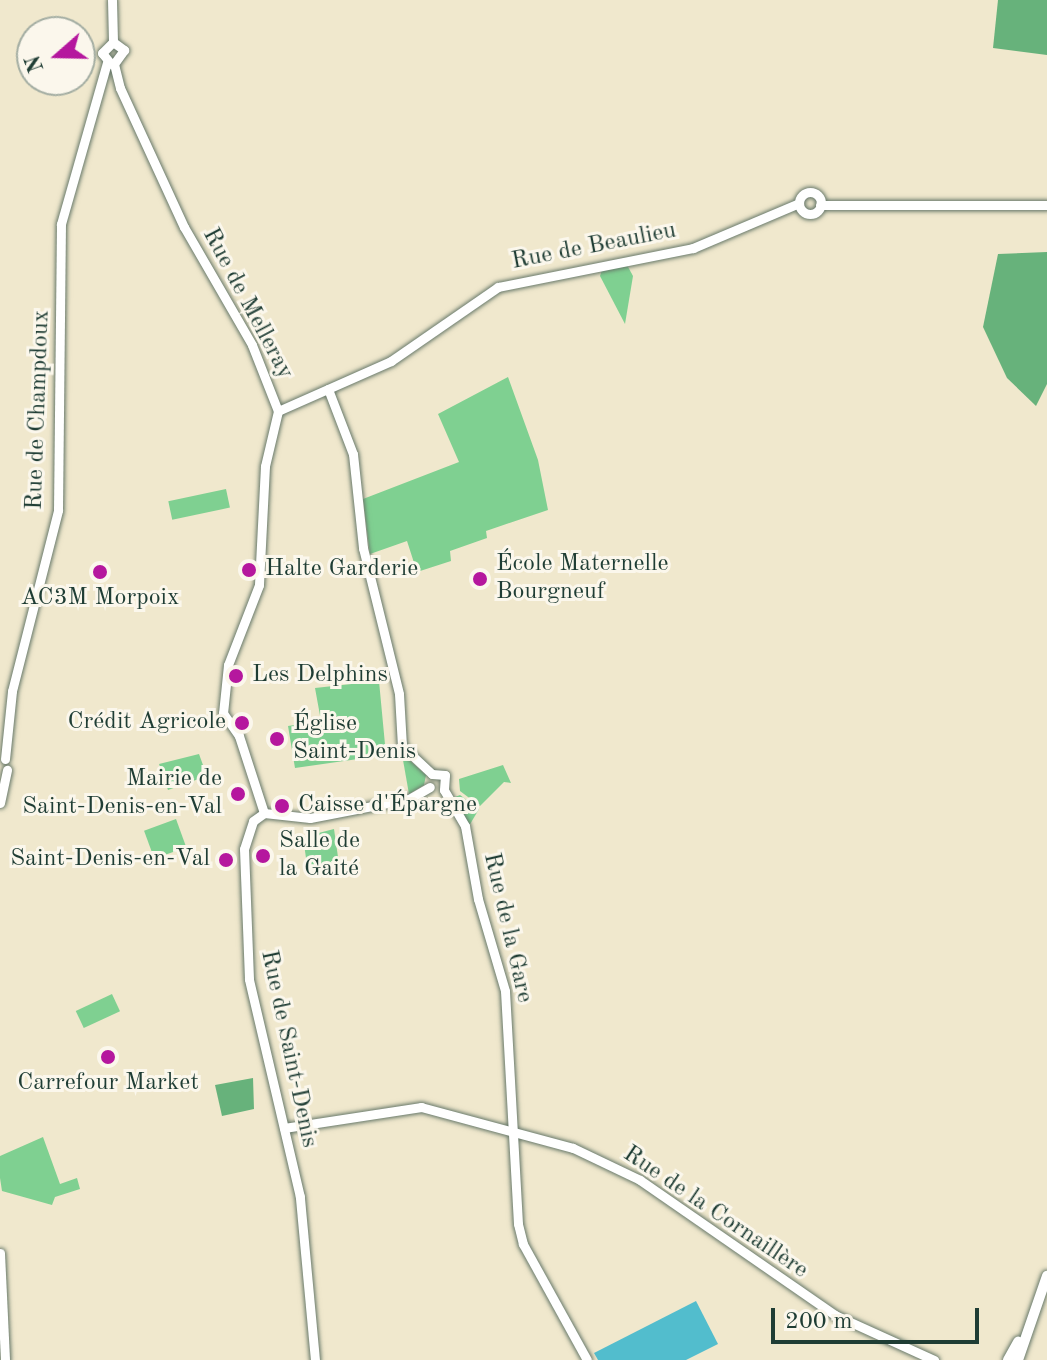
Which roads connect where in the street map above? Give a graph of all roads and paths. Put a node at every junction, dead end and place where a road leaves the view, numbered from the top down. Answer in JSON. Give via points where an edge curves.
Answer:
{"nodes":[{"id":1,"x":112,"y":0,"type":"edge"},
{"id":2,"x":113,"y":42,"type":"junction"},
{"id":3,"x":111,"y":63,"type":"junction"},
{"id":4,"x":799,"y":203,"type":"junction"},
{"id":5,"x":820,"y":205,"type":"junction"},
{"id":6,"x":1047,"y":205,"type":"edge"},
{"id":7,"x":328,"y":389,"type":"junction"},
{"id":8,"x":278,"y":411,"type":"junction"},
{"id":9,"x":432,"y":774,"type":"junction"},
{"id":10,"x":430,"y":787,"type":"junction"},
{"id":11,"x":444,"y":790,"type":"junction"},
{"id":12,"x":0,"y":803,"type":"edge"},
{"id":13,"x":264,"y":813,"type":"junction"},
{"id":14,"x":284,"y":1128,"type":"junction"},
{"id":15,"x":511,"y":1130,"type":"junction"},
{"id":16,"x":0,"y":1253,"type":"edge"},
{"id":17,"x":1047,"y":1276,"type":"edge"},
{"id":18,"x":1034,"y":1311,"type":"junction"},
{"id":19,"x":883,"y":1340,"type":"junction"},
{"id":20,"x":5,"y":1360,"type":"edge"},
{"id":21,"x":315,"y":1360,"type":"edge"},
{"id":22,"x":587,"y":1360,"type":"edge"},
{"id":23,"x":920,"y":1360,"type":"edge"},
{"id":24,"x":934,"y":1360,"type":"edge"},
{"id":25,"x":1008,"y":1360,"type":"edge"},
{"id":26,"x":1018,"y":1360,"type":"edge"}],
"edges":[{"from":1,"to":2,"type":"street"},
{"from":2,"to":3,"type":"street","name":"Rue de Champdoux","via":[[102,50]]},
{"from":2,"to":3,"type":"street","via":[[124,50]]},
{"from":3,"to":8,"type":"street","name":"Rue de Melleray","via":[[184,227],[252,345]]},
{"from":3,"to":12,"type":"street","name":"Rue de Champdoux","via":[[61,224],[58,510],[12,691],[0,765],[7,770]]},
{"from":4,"to":5,"type":"street","via":[[811,214]]},
{"from":4,"to":5,"type":"street","via":[[811,192]]},
{"from":4,"to":7,"type":"street","name":"Rue de Beaulieu","via":[[693,248],[498,287],[391,361]]},
{"from":5,"to":6,"type":"street"},
{"from":7,"to":8,"type":"street","name":"Rue de Beaulieu"},
{"from":7,"to":9,"type":"street","via":[[353,454],[363,548],[399,694],[402,746]]},
{"from":8,"to":13,"type":"street","name":"Rue de Melleray","via":[[265,466],[259,585],[228,665],[223,713],[239,736]]},
{"from":9,"to":10,"type":"street"},
{"from":9,"to":11,"type":"street","name":"Rue de la Gare","via":[[445,775]]},
{"from":10,"to":11,"type":"street"},
{"from":10,"to":13,"type":"street","via":[[409,799],[320,816]]},
{"from":11,"to":15,"type":"street","name":"Rue de la Gare","via":[[465,826],[478,899],[505,991]]},
{"from":13,"to":14,"type":"street","name":"Rue de Saint-Denis","via":[[253,821],[244,849],[244,913],[253,998]]},
{"from":14,"to":15,"type":"street","name":"Rue de la Cornaillère","via":[[421,1107]]},
{"from":14,"to":21,"type":"street","name":"Rue de Saint-Denis","via":[[304,1225]]},
{"from":15,"to":19,"type":"street","name":"Rue de la Cornaillère","via":[[573,1148],[628,1173],[804,1296]]},
{"from":15,"to":22,"type":"street","name":"Rue de la Gare","via":[[523,1244]]},
{"from":16,"to":20,"type":"street"},
{"from":17,"to":18,"type":"main road"},
{"from":18,"to":25,"type":"main road"},
{"from":18,"to":26,"type":"main road"},
{"from":19,"to":23,"type":"street","name":"Rue de la Cornaillère"},
{"from":19,"to":24,"type":"street","name":"Rue de la Cornaillère"}]}
